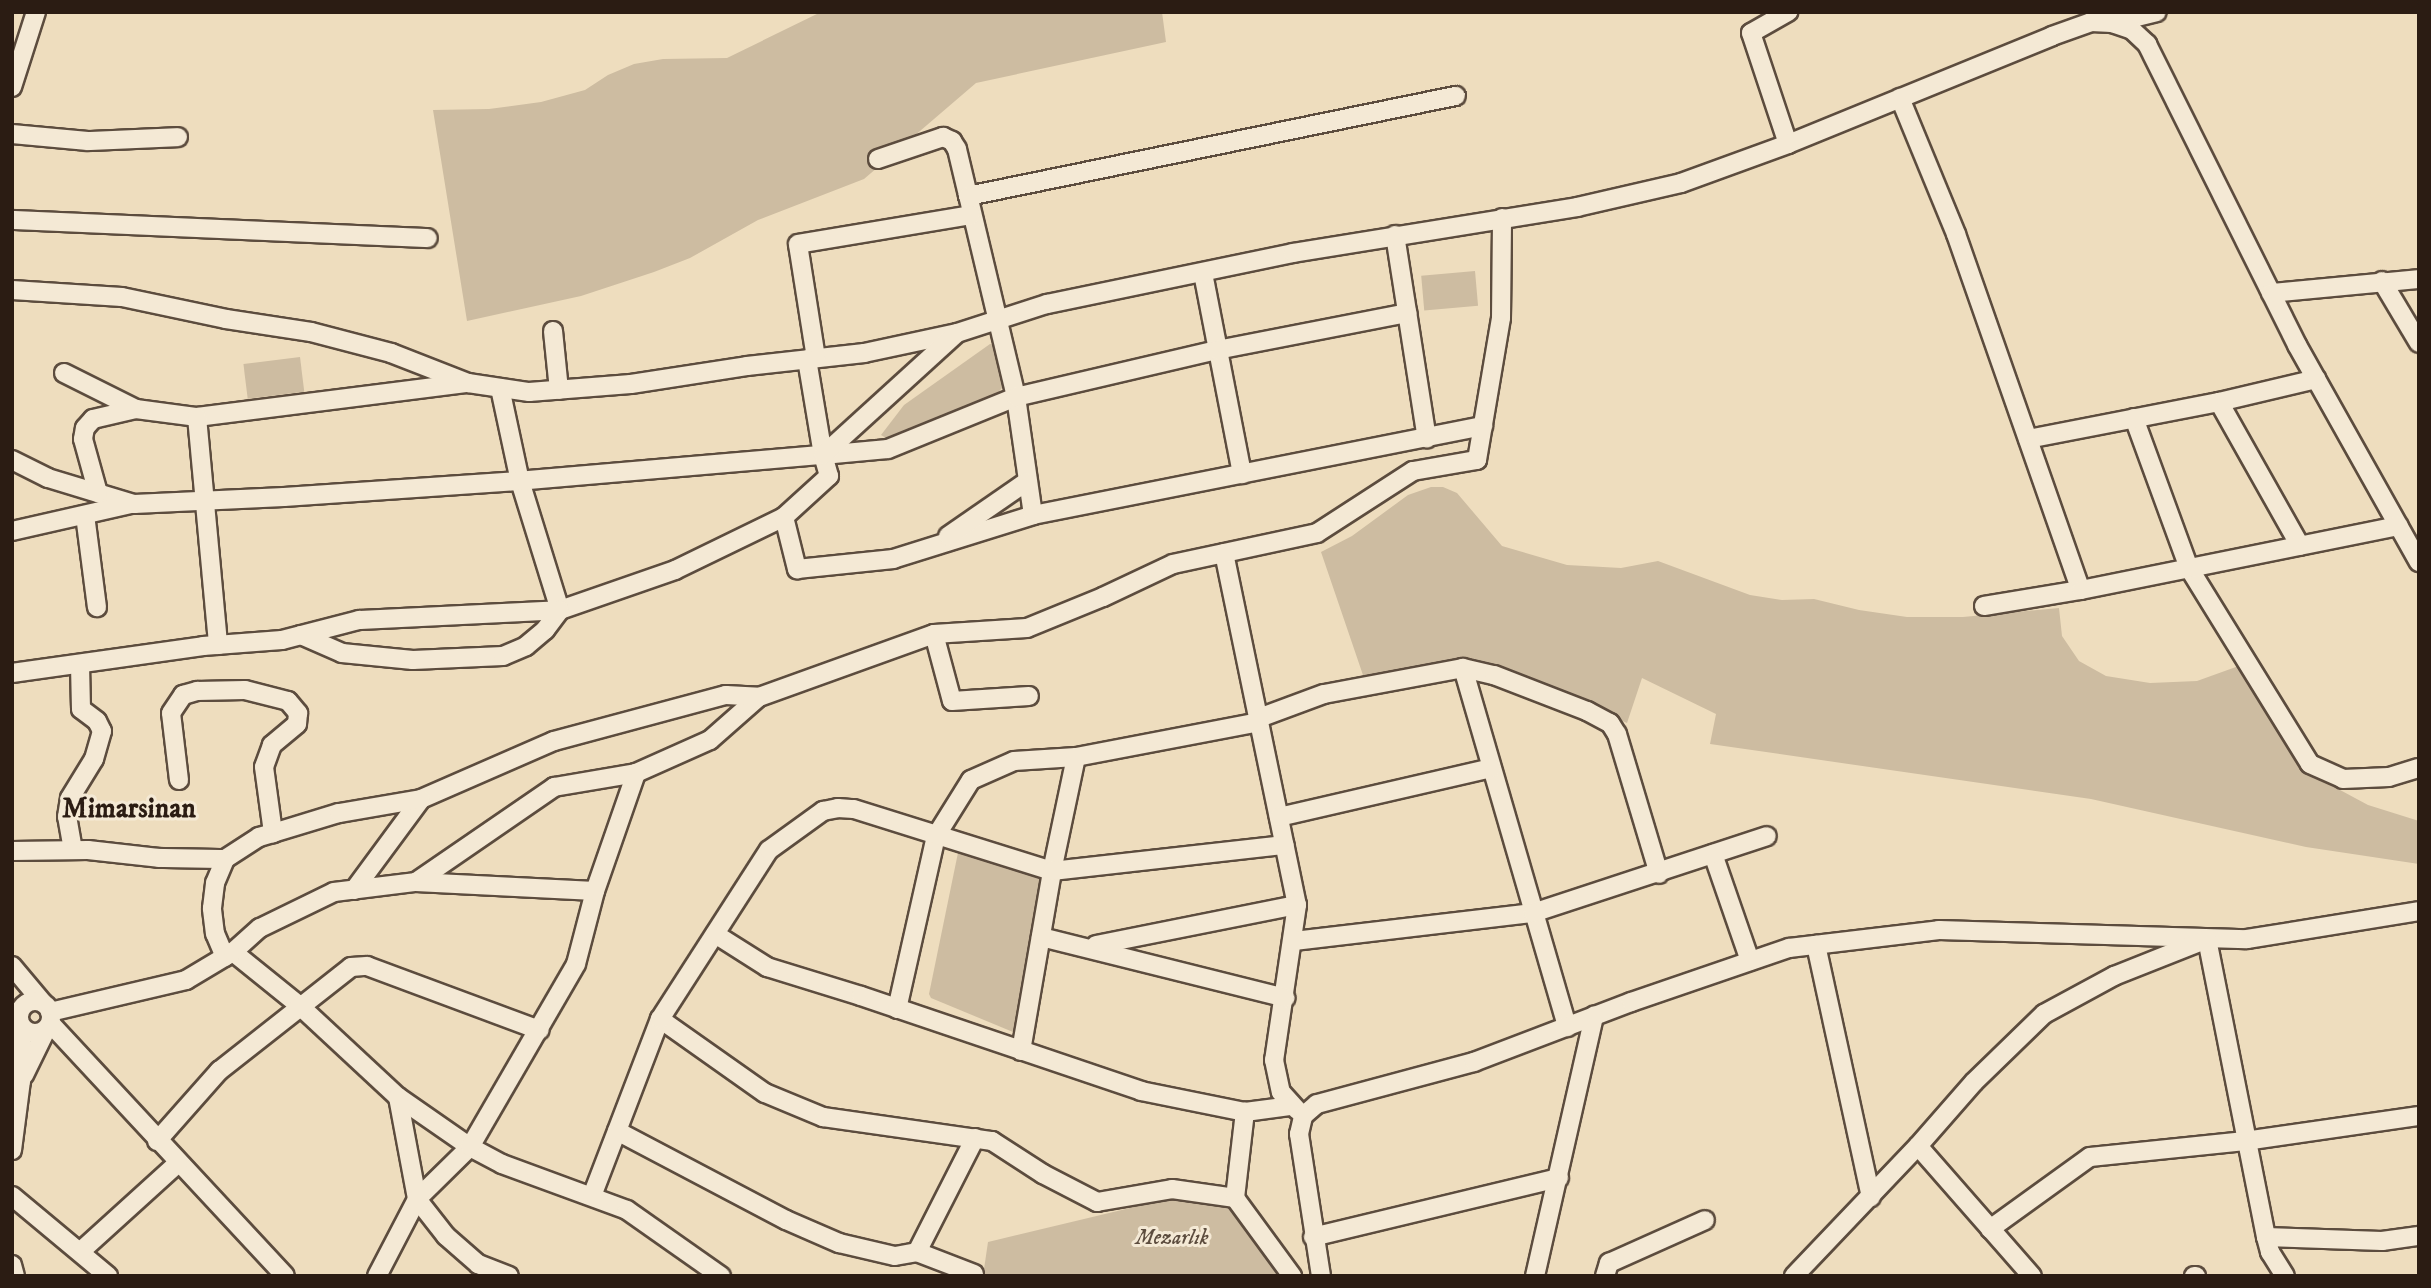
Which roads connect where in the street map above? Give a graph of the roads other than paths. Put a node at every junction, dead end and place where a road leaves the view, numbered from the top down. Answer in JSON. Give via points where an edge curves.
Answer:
{"nodes":[{"id":1,"x":36,"y":12,"type":"edge"},
{"id":2,"x":1788,"y":12,"type":"edge"},
{"id":3,"x":2157,"y":12,"type":"edge"},
{"id":4,"x":2113,"y":19,"type":"edge"},
{"id":5,"x":12,"y":87,"type":"edge"},
{"id":6,"x":1455,"y":96,"type":"dead end"},
{"id":7,"x":1900,"y":98,"type":"junction"},
{"id":8,"x":12,"y":134,"type":"edge"},
{"id":9,"x":177,"y":137,"type":"dead end"},
{"id":10,"x":1788,"y":144,"type":"junction"},
{"id":11,"x":878,"y":159,"type":"dead end"},
{"id":12,"x":968,"y":196,"type":"junction"},
{"id":13,"x":971,"y":215,"type":"junction"},
{"id":14,"x":1502,"y":218,"type":"junction"},
{"id":15,"x":12,"y":220,"type":"edge"},
{"id":16,"x":1395,"y":235,"type":"junction"},
{"id":17,"x":428,"y":238,"type":"dead end"},
{"id":18,"x":1203,"y":273,"type":"junction"},
{"id":19,"x":2419,"y":279,"type":"edge"},
{"id":20,"x":2382,"y":281,"type":"junction"},
{"id":21,"x":12,"y":290,"type":"edge"},
{"id":22,"x":2271,"y":293,"type":"junction"},
{"id":23,"x":1407,"y":313,"type":"junction"},
{"id":24,"x":999,"y":321,"type":"junction"},
{"id":25,"x":553,"y":331,"type":"dead end"},
{"id":26,"x":957,"y":333,"type":"junction"},
{"id":27,"x":2419,"y":344,"type":"edge"},
{"id":28,"x":1217,"y":350,"type":"junction"},
{"id":29,"x":812,"y":359,"type":"junction"},
{"id":30,"x":64,"y":373,"type":"dead end"},
{"id":31,"x":2316,"y":379,"type":"junction"},
{"id":32,"x":468,"y":383,"type":"junction"},
{"id":33,"x":500,"y":388,"type":"junction"},
{"id":34,"x":559,"y":390,"type":"junction"},
{"id":35,"x":1016,"y":397,"type":"junction"},
{"id":36,"x":2219,"y":402,"type":"junction"},
{"id":37,"x":136,"y":409,"type":"junction"},
{"id":38,"x":197,"y":417,"type":"junction"},
{"id":39,"x":2134,"y":418,"type":"junction"},
{"id":40,"x":1483,"y":426,"type":"junction"},
{"id":41,"x":1427,"y":439,"type":"junction"},
{"id":42,"x":2028,"y":439,"type":"junction"},
{"id":43,"x":823,"y":455,"type":"junction"},
{"id":44,"x":12,"y":460,"type":"edge"},
{"id":45,"x":1242,"y":474,"type":"junction"},
{"id":46,"x":520,"y":481,"type":"junction"},
{"id":47,"x":1026,"y":482,"type":"junction"},
{"id":48,"x":99,"y":493,"type":"junction"},
{"id":49,"x":202,"y":500,"type":"junction"},
{"id":50,"x":134,"y":504,"type":"junction"},
{"id":51,"x":85,"y":515,"type":"junction"},
{"id":52,"x":1033,"y":515,"type":"junction"},
{"id":53,"x":784,"y":517,"type":"junction"},
{"id":54,"x":2399,"y":526,"type":"junction"},
{"id":55,"x":14,"y":531,"type":"edge"},
{"id":56,"x":2300,"y":546,"type":"junction"},
{"id":57,"x":933,"y":547,"type":"junction"},
{"id":58,"x":1224,"y":553,"type":"junction"},
{"id":59,"x":2419,"y":562,"type":"edge"},
{"id":60,"x":2189,"y":568,"type":"junction"},
{"id":61,"x":2081,"y":590,"type":"junction"},
{"id":62,"x":1984,"y":606,"type":"dead end"},
{"id":63,"x":97,"y":607,"type":"dead end"},
{"id":64,"x":560,"y":610,"type":"junction"},
{"id":65,"x":934,"y":634,"type":"junction"},
{"id":66,"x":301,"y":635,"type":"junction"},
{"id":67,"x":218,"y":645,"type":"junction"},
{"id":68,"x":80,"y":665,"type":"junction"},
{"id":69,"x":1463,"y":668,"type":"junction"},
{"id":70,"x":12,"y":673,"type":"edge"},
{"id":71,"x":1029,"y":696,"type":"dead end"},
{"id":72,"x":759,"y":697,"type":"junction"},
{"id":73,"x":1259,"y":720,"type":"junction"},
{"id":74,"x":1076,"y":757,"type":"junction"},
{"id":75,"x":1491,"y":768,"type":"junction"},
{"id":76,"x":2419,"y":768,"type":"edge"},
{"id":77,"x":636,"y":773,"type":"junction"},
{"id":78,"x":179,"y":780,"type":"dead end"},
{"id":79,"x":421,"y":799,"type":"junction"},
{"id":80,"x":1279,"y":817,"type":"junction"},
{"id":81,"x":273,"y":832,"type":"junction"},
{"id":82,"x":936,"y":836,"type":"junction"},
{"id":83,"x":1767,"y":836,"type":"dead end"},
{"id":84,"x":1285,"y":845,"type":"junction"},
{"id":85,"x":12,"y":850,"type":"edge"},
{"id":86,"x":73,"y":850,"type":"junction"},
{"id":87,"x":1713,"y":854,"type":"junction"},
{"id":88,"x":225,"y":859,"type":"junction"},
{"id":89,"x":1052,"y":871,"type":"junction"},
{"id":90,"x":1659,"y":874,"type":"junction"},
{"id":91,"x":416,"y":882,"type":"junction"},
{"id":92,"x":354,"y":890,"type":"junction"},
{"id":93,"x":595,"y":891,"type":"junction"},
{"id":94,"x":1297,"y":905,"type":"junction"},
{"id":95,"x":2419,"y":911,"type":"edge"},
{"id":96,"x":1533,"y":913,"type":"junction"},
{"id":97,"x":715,"y":934,"type":"junction"},
{"id":98,"x":1041,"y":937,"type":"junction"},
{"id":99,"x":2207,"y":939,"type":"junction"},
{"id":100,"x":1294,"y":941,"type":"junction"},
{"id":101,"x":1816,"y":945,"type":"junction"},
{"id":102,"x":1089,"y":946,"type":"junction"},
{"id":103,"x":229,"y":955,"type":"junction"},
{"id":104,"x":1750,"y":961,"type":"junction"},
{"id":105,"x":12,"y":966,"type":"edge"},
{"id":106,"x":1284,"y":998,"type":"junction"},
{"id":107,"x":300,"y":1006,"type":"junction"},
{"id":108,"x":897,"y":1009,"type":"junction"},
{"id":109,"x":17,"y":1016,"type":"edge"},
{"id":110,"x":1594,"y":1016,"type":"junction"},
{"id":111,"x":47,"y":1017,"type":"junction"},
{"id":112,"x":660,"y":1019,"type":"junction"},
{"id":113,"x":1567,"y":1027,"type":"junction"},
{"id":114,"x":539,"y":1030,"type":"junction"},
{"id":115,"x":1021,"y":1051,"type":"junction"},
{"id":116,"x":21,"y":1081,"type":"junction"},
{"id":117,"x":398,"y":1097,"type":"junction"},
{"id":118,"x":1297,"y":1111,"type":"junction"},
{"id":119,"x":1245,"y":1112,"type":"junction"},
{"id":120,"x":2419,"y":1116,"type":"edge"},
{"id":121,"x":617,"y":1131,"type":"junction"},
{"id":122,"x":975,"y":1139,"type":"junction"},
{"id":123,"x":157,"y":1141,"type":"junction"},
{"id":124,"x":2245,"y":1141,"type":"junction"},
{"id":125,"x":1918,"y":1146,"type":"junction"},
{"id":126,"x":470,"y":1147,"type":"junction"},
{"id":127,"x":12,"y":1150,"type":"edge"},
{"id":128,"x":178,"y":1163,"type":"junction"},
{"id":129,"x":1559,"y":1178,"type":"junction"},
{"id":130,"x":12,"y":1196,"type":"edge"},
{"id":131,"x":592,"y":1196,"type":"junction"},
{"id":132,"x":1871,"y":1197,"type":"junction"},
{"id":133,"x":1235,"y":1198,"type":"junction"},
{"id":134,"x":417,"y":1199,"type":"junction"},
{"id":135,"x":1705,"y":1220,"type":"dead end"},
{"id":136,"x":1990,"y":1228,"type":"junction"},
{"id":137,"x":2419,"y":1236,"type":"edge"},
{"id":138,"x":1313,"y":1237,"type":"junction"},
{"id":139,"x":2266,"y":1237,"type":"junction"},
{"id":140,"x":81,"y":1251,"type":"junction"},
{"id":141,"x":917,"y":1252,"type":"junction"},
{"id":142,"x":12,"y":1265,"type":"edge"},
{"id":143,"x":974,"y":1275,"type":"edge"},
{"id":144,"x":15,"y":1276,"type":"edge"},
{"id":145,"x":108,"y":1276,"type":"edge"},
{"id":146,"x":285,"y":1276,"type":"edge"},
{"id":147,"x":377,"y":1276,"type":"edge"},
{"id":148,"x":509,"y":1276,"type":"edge"},
{"id":149,"x":721,"y":1276,"type":"edge"},
{"id":150,"x":1292,"y":1276,"type":"edge"},
{"id":151,"x":1321,"y":1276,"type":"edge"},
{"id":152,"x":1535,"y":1276,"type":"edge"},
{"id":153,"x":1605,"y":1276,"type":"edge"},
{"id":154,"x":1794,"y":1276,"type":"edge"},
{"id":155,"x":2032,"y":1276,"type":"edge"},
{"id":156,"x":2285,"y":1276,"type":"edge"}],
"edges":[{"from":1,"to":5,"type":"street"},
{"from":2,"to":10,"type":"street","via":[[1751,33]]},
{"from":3,"to":4,"type":"street"},
{"from":4,"to":7,"type":"street","via":[[2091,22]]},
{"from":4,"to":22,"type":"street","via":[[2147,44]]},
{"from":6,"to":12,"type":"street"},
{"from":7,"to":10,"type":"street"},
{"from":7,"to":42,"type":"street","via":[[1956,233]]},
{"from":8,"to":9,"type":"street","via":[[88,141]]},
{"from":10,"to":14,"type":"street","via":[[1681,183],[1577,207]]},
{"from":11,"to":12,"type":"street","via":[[948,138],[957,149]]},
{"from":12,"to":13,"type":"street"},
{"from":13,"to":24,"type":"street"},
{"from":13,"to":29,"type":"street","via":[[798,244]]},
{"from":14,"to":16,"type":"street"},
{"from":14,"to":40,"type":"street","via":[[1501,318]]},
{"from":15,"to":17,"type":"street"},
{"from":16,"to":18,"type":"street"},
{"from":16,"to":23,"type":"street"},
{"from":18,"to":24,"type":"street","via":[[1046,304]]},
{"from":18,"to":28,"type":"street"},
{"from":19,"to":20,"type":"street"},
{"from":20,"to":22,"type":"street"},
{"from":20,"to":27,"type":"street"},
{"from":21,"to":32,"type":"street","via":[[122,297],[311,332],[391,353]]},
{"from":22,"to":31,"type":"street"},
{"from":23,"to":28,"type":"street"},
{"from":23,"to":41,"type":"street"},
{"from":24,"to":26,"type":"street"},
{"from":24,"to":35,"type":"street"},
{"from":25,"to":34,"type":"street"},
{"from":26,"to":29,"type":"street"},
{"from":26,"to":43,"type":"street"},
{"from":28,"to":35,"type":"street"},
{"from":28,"to":45,"type":"street"},
{"from":29,"to":34,"type":"street"},
{"from":29,"to":43,"type":"street"},
{"from":30,"to":37,"type":"street"},
{"from":31,"to":36,"type":"street"},
{"from":31,"to":54,"type":"street"},
{"from":32,"to":33,"type":"street"},
{"from":32,"to":38,"type":"street"},
{"from":33,"to":34,"type":"street"},
{"from":33,"to":46,"type":"street"},
{"from":35,"to":43,"type":"street","via":[[888,449]]},
{"from":35,"to":47,"type":"street"},
{"from":36,"to":39,"type":"street"},
{"from":36,"to":56,"type":"street"},
{"from":37,"to":38,"type":"street"},
{"from":37,"to":48,"type":"street","via":[[93,419],[85,428],[83,439]]},
{"from":38,"to":49,"type":"street"},
{"from":39,"to":42,"type":"street"},
{"from":39,"to":60,"type":"street"},
{"from":40,"to":41,"type":"street"},
{"from":40,"to":58,"type":"street","via":[[1478,460],[1413,471],[1317,533]]},
{"from":41,"to":45,"type":"street"},
{"from":42,"to":61,"type":"street"},
{"from":43,"to":46,"type":"street"},
{"from":43,"to":53,"type":"street","via":[[830,475]]},
{"from":44,"to":48,"type":"street","via":[[48,478]]},
{"from":45,"to":52,"type":"street"},
{"from":46,"to":49,"type":"street"},
{"from":46,"to":64,"type":"street"},
{"from":47,"to":52,"type":"street"},
{"from":47,"to":57,"type":"street"},
{"from":48,"to":50,"type":"street"},
{"from":49,"to":50,"type":"street"},
{"from":49,"to":67,"type":"street"},
{"from":50,"to":51,"type":"street"},
{"from":51,"to":55,"type":"street"},
{"from":51,"to":63,"type":"street"},
{"from":52,"to":57,"type":"street"},
{"from":53,"to":57,"type":"street","via":[[797,569],[893,559]]},
{"from":53,"to":64,"type":"street","via":[[675,570]]},
{"from":54,"to":56,"type":"street"},
{"from":54,"to":59,"type":"street"},
{"from":56,"to":60,"type":"street"},
{"from":58,"to":65,"type":"street","via":[[1173,564],[1027,628]]},
{"from":58,"to":73,"type":"street"},
{"from":60,"to":61,"type":"street"},
{"from":60,"to":76,"type":"street","via":[[2310,764],[2343,779],[2389,777]]},
{"from":61,"to":62,"type":"street"},
{"from":64,"to":66,"type":"street","via":[[359,620]]},
{"from":64,"to":66,"type":"street","via":[[526,646],[503,656],[413,660],[342,653]]},
{"from":65,"to":71,"type":"street","via":[[952,701]]},
{"from":65,"to":72,"type":"street"},
{"from":66,"to":67,"type":"street"},
{"from":67,"to":68,"type":"street"},
{"from":68,"to":70,"type":"street"},
{"from":68,"to":86,"type":"street","via":[[81,709],[102,731],[94,759],[69,799]]},
{"from":69,"to":73,"type":"street","via":[[1324,694]]},
{"from":69,"to":75,"type":"street"},
{"from":69,"to":90,"type":"street","via":[[1494,675],[1611,723]]},
{"from":72,"to":77,"type":"street","via":[[710,740]]},
{"from":72,"to":79,"type":"street","via":[[726,695],[554,741]]},
{"from":73,"to":74,"type":"street"},
{"from":73,"to":80,"type":"street"},
{"from":74,"to":82,"type":"street","via":[[1014,761],[971,780]]},
{"from":74,"to":89,"type":"street"},
{"from":75,"to":80,"type":"street"},
{"from":75,"to":96,"type":"street"},
{"from":77,"to":91,"type":"street","via":[[554,788]]},
{"from":77,"to":93,"type":"street"},
{"from":78,"to":81,"type":"street","via":[[171,713],[183,695],[245,690],[288,701],[299,719],[272,746],[264,767]]},
{"from":79,"to":81,"type":"street","via":[[339,813]]},
{"from":79,"to":92,"type":"street"},
{"from":80,"to":84,"type":"street"},
{"from":81,"to":88,"type":"street"},
{"from":82,"to":89,"type":"street"},
{"from":82,"to":97,"type":"street","via":[[854,809],[823,811],[769,850]]},
{"from":82,"to":108,"type":"street"},
{"from":83,"to":87,"type":"street"},
{"from":84,"to":89,"type":"street"},
{"from":84,"to":94,"type":"street"},
{"from":85,"to":86,"type":"street"},
{"from":86,"to":88,"type":"street"},
{"from":87,"to":90,"type":"street"},
{"from":87,"to":104,"type":"street"},
{"from":88,"to":103,"type":"street","via":[[215,883],[212,908],[215,934]]},
{"from":89,"to":98,"type":"street"},
{"from":90,"to":96,"type":"street"},
{"from":91,"to":92,"type":"street"},
{"from":91,"to":93,"type":"street"},
{"from":92,"to":103,"type":"street","via":[[334,892],[260,928]]},
{"from":93,"to":114,"type":"street","via":[[576,964]]},
{"from":94,"to":100,"type":"street"},
{"from":94,"to":102,"type":"street"},
{"from":95,"to":99,"type":"street","via":[[2247,939]]},
{"from":96,"to":100,"type":"street"},
{"from":96,"to":113,"type":"street"},
{"from":97,"to":108,"type":"street","via":[[767,967]]},
{"from":97,"to":112,"type":"street"},
{"from":98,"to":102,"type":"street"},
{"from":98,"to":115,"type":"street"},
{"from":99,"to":101,"type":"street","via":[[1939,930]]},
{"from":99,"to":124,"type":"street"},
{"from":99,"to":125,"type":"street","via":[[2114,976],[2044,1014],[1974,1082]]},
{"from":100,"to":106,"type":"street"},
{"from":101,"to":104,"type":"street"},
{"from":101,"to":132,"type":"street"},
{"from":102,"to":106,"type":"street"},
{"from":103,"to":107,"type":"street"},
{"from":103,"to":111,"type":"street","via":[[186,979]]},
{"from":104,"to":110,"type":"street"},
{"from":105,"to":111,"type":"street"},
{"from":106,"to":118,"type":"street","via":[[1274,1060],[1278,1084]]},
{"from":107,"to":114,"type":"street","via":[[351,967],[367,965]]},
{"from":107,"to":117,"type":"street"},
{"from":107,"to":123,"type":"street","via":[[219,1071]]},
{"from":108,"to":115,"type":"street"},
{"from":109,"to":111,"type":"street","via":[[27,1003]]},
{"from":109,"to":111,"type":"street","via":[[37,1033]]},
{"from":109,"to":116,"type":"street"},
{"from":110,"to":113,"type":"street"},
{"from":110,"to":129,"type":"street"},
{"from":111,"to":116,"type":"street"},
{"from":111,"to":123,"type":"street"},
{"from":112,"to":121,"type":"street"},
{"from":112,"to":122,"type":"street","via":[[765,1093],[823,1117]]},
{"from":113,"to":118,"type":"street","via":[[1474,1062]]},
{"from":114,"to":126,"type":"street"},
{"from":115,"to":119,"type":"street","via":[[1140,1091]]},
{"from":116,"to":127,"type":"street"},
{"from":117,"to":126,"type":"street"},
{"from":117,"to":134,"type":"street"},
{"from":118,"to":119,"type":"street"},
{"from":118,"to":138,"type":"street"},
{"from":119,"to":133,"type":"street"},
{"from":120,"to":124,"type":"street"},
{"from":121,"to":131,"type":"street"},
{"from":121,"to":141,"type":"street","via":[[839,1243],[895,1256]]},
{"from":122,"to":133,"type":"street","via":[[992,1141],[1097,1202],[1171,1189]]},
{"from":122,"to":141,"type":"street"},
{"from":123,"to":128,"type":"street"},
{"from":124,"to":136,"type":"street","via":[[2090,1157]]},
{"from":124,"to":139,"type":"street"},
{"from":125,"to":132,"type":"street"},
{"from":125,"to":136,"type":"street"},
{"from":126,"to":131,"type":"street","via":[[502,1164]]},
{"from":126,"to":134,"type":"street"},
{"from":128,"to":140,"type":"street"},
{"from":128,"to":146,"type":"street"},
{"from":129,"to":138,"type":"street"},
{"from":129,"to":152,"type":"street"},
{"from":130,"to":140,"type":"street"},
{"from":131,"to":149,"type":"street","via":[[627,1210]]},
{"from":132,"to":154,"type":"street"},
{"from":133,"to":150,"type":"street"},
{"from":134,"to":147,"type":"street"},
{"from":134,"to":148,"type":"street","via":[[446,1236],[478,1264]]},
{"from":135,"to":153,"type":"street","via":[[1609,1263]]},
{"from":136,"to":155,"type":"street"},
{"from":137,"to":139,"type":"street","via":[[2382,1241]]},
{"from":138,"to":151,"type":"street"},
{"from":139,"to":156,"type":"street"},
{"from":140,"to":145,"type":"street"},
{"from":141,"to":143,"type":"street"},
{"from":142,"to":144,"type":"street"}]}
